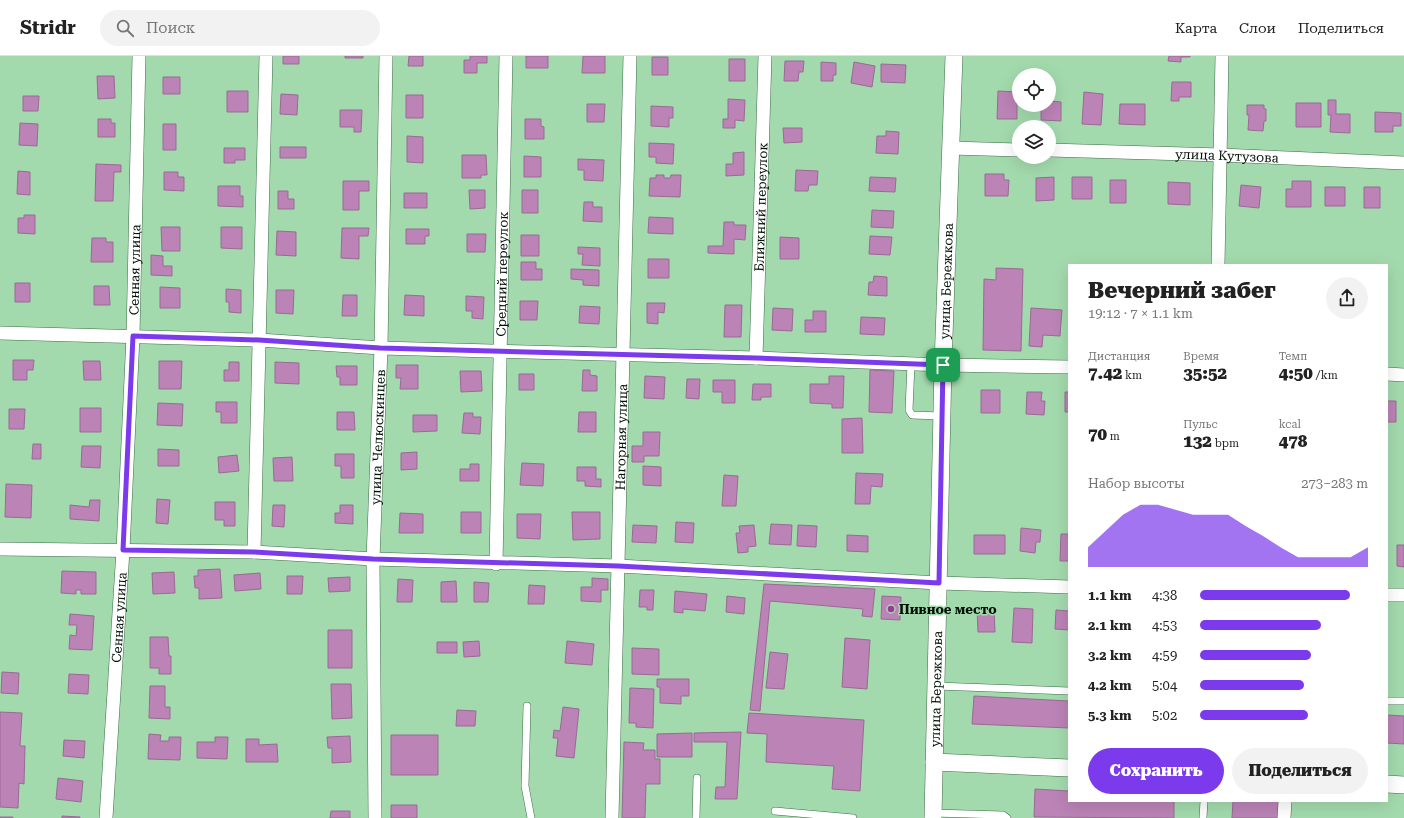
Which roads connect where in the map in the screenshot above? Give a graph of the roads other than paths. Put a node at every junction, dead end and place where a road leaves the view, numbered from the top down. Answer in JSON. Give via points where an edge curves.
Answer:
{"nodes":[{"id":1,"x":139,"y":56,"type":"edge"},
{"id":2,"x":266,"y":56,"type":"edge"},
{"id":3,"x":386,"y":56,"type":"edge"},
{"id":4,"x":506,"y":56,"type":"edge"},
{"id":5,"x":630,"y":56,"type":"edge"},
{"id":6,"x":765,"y":56,"type":"edge"},
{"id":7,"x":954,"y":56,"type":"edge"},
{"id":8,"x":1222,"y":56,"type":"edge"},
{"id":9,"x":951,"y":148,"type":"junction"},
{"id":10,"x":1012,"y":150,"type":"edge"},
{"id":11,"x":1056,"y":150,"type":"edge"},
{"id":12,"x":1221,"y":155,"type":"junction"},
{"id":13,"x":1404,"y":163,"type":"edge"},
{"id":14,"x":1218,"y":264,"type":"edge"},
{"id":15,"x":0,"y":333,"type":"edge"},
{"id":16,"x":133,"y":336,"type":"junction"},
{"id":17,"x":259,"y":340,"type":"junction"},
{"id":18,"x":380,"y":348,"type":"junction"},
{"id":19,"x":500,"y":350,"type":"junction"},
{"id":20,"x":623,"y":355,"type":"junction"},
{"id":21,"x":756,"y":358,"type":"junction"},
{"id":22,"x":911,"y":364,"type":"junction"},
{"id":23,"x":943,"y":365,"type":"junction"},
{"id":24,"x":1068,"y":367,"type":"edge"},
{"id":25,"x":1388,"y":374,"type":"edge"},
{"id":26,"x":1404,"y":375,"type":"edge"},
{"id":27,"x":942,"y":416,"type":"junction"},
{"id":28,"x":0,"y":549,"type":"edge"},
{"id":29,"x":123,"y":550,"type":"junction"},
{"id":30,"x":254,"y":552,"type":"junction"},
{"id":31,"x":373,"y":559,"type":"junction"},
{"id":32,"x":496,"y":564,"type":"junction"},
{"id":33,"x":618,"y":566,"type":"junction"},
{"id":34,"x":939,"y":583,"type":"junction"},
{"id":35,"x":1068,"y":587,"type":"edge"},
{"id":36,"x":1388,"y":595,"type":"edge"},
{"id":37,"x":1404,"y":596,"type":"edge"},
{"id":38,"x":936,"y":686,"type":"junction"},
{"id":39,"x":1068,"y":691,"type":"edge"},
{"id":40,"x":1388,"y":701,"type":"edge"},
{"id":41,"x":1404,"y":701,"type":"edge"},
{"id":42,"x":527,"y":706,"type":"dead end"},
{"id":43,"x":934,"y":762,"type":"junction"},
{"id":44,"x":1068,"y":768,"type":"edge"},
{"id":45,"x":697,"y":778,"type":"dead end"},
{"id":46,"x":1388,"y":784,"type":"edge"},
{"id":47,"x":1404,"y":785,"type":"edge"},
{"id":48,"x":1204,"y":802,"type":"edge"},
{"id":49,"x":1285,"y":802,"type":"edge"},
{"id":50,"x":775,"y":811,"type":"dead end"},
{"id":51,"x":933,"y":815,"type":"edge"},
{"id":52,"x":106,"y":818,"type":"edge"},
{"id":53,"x":374,"y":818,"type":"edge"},
{"id":54,"x":531,"y":818,"type":"edge"},
{"id":55,"x":612,"y":818,"type":"edge"},
{"id":56,"x":696,"y":818,"type":"edge"},
{"id":57,"x":854,"y":818,"type":"edge"},
{"id":58,"x":1007,"y":818,"type":"edge"},
{"id":59,"x":1203,"y":818,"type":"edge"},
{"id":60,"x":1284,"y":818,"type":"edge"}],
"edges":[{"from":1,"to":16,"type":"street","name":"Сенная улица"},
{"from":2,"to":17,"type":"street"},
{"from":3,"to":18,"type":"street","name":"улица Челюскинцев"},
{"from":4,"to":19,"type":"street","name":"Средний переулок"},
{"from":5,"to":20,"type":"street","name":"Нагорная улица"},
{"from":6,"to":21,"type":"street","name":"Ближний переулок"},
{"from":7,"to":9,"type":"street","name":"улица Бережкова"},
{"from":8,"to":12,"type":"street"},
{"from":9,"to":10,"type":"street"},
{"from":9,"to":23,"type":"street","name":"улица Бережкова"},
{"from":11,"to":12,"type":"street","name":"улица Кутузова"},
{"from":12,"to":13,"type":"street","name":"улица Кутузова"},
{"from":12,"to":14,"type":"street"},
{"from":15,"to":16,"type":"street"},
{"from":16,"to":17,"type":"street"},
{"from":16,"to":29,"type":"street","name":"Сенная улица"},
{"from":17,"to":18,"type":"street"},
{"from":17,"to":30,"type":"street"},
{"from":18,"to":19,"type":"street"},
{"from":18,"to":31,"type":"street","name":"улица Челюскинцев"},
{"from":19,"to":20,"type":"street"},
{"from":19,"to":32,"type":"street","name":"Средний переулок"},
{"from":20,"to":21,"type":"street"},
{"from":20,"to":33,"type":"street","name":"Нагорная улица"},
{"from":21,"to":22,"type":"street"},
{"from":22,"to":23,"type":"street"},
{"from":22,"to":27,"type":"lane","via":[[909,410],[912,415]]},
{"from":23,"to":24,"type":"street"},
{"from":23,"to":27,"type":"street","name":"улица Бережкова"},
{"from":25,"to":26,"type":"street"},
{"from":27,"to":34,"type":"street","name":"улица Бережкова"},
{"from":28,"to":29,"type":"street"},
{"from":29,"to":30,"type":"street"},
{"from":29,"to":52,"type":"street","name":"Сенная улица"},
{"from":30,"to":31,"type":"street"},
{"from":31,"to":32,"type":"street"},
{"from":31,"to":53,"type":"street","name":"улица Челюскинцев"},
{"from":32,"to":33,"type":"street"},
{"from":33,"to":34,"type":"street"},
{"from":33,"to":55,"type":"street","name":"Нагорная улица"},
{"from":34,"to":35,"type":"street"},
{"from":34,"to":38,"type":"street","name":"улица Бережкова"},
{"from":36,"to":37,"type":"street"},
{"from":38,"to":39,"type":"lane"},
{"from":38,"to":43,"type":"street","name":"улица Бережкова"},
{"from":40,"to":41,"type":"lane"},
{"from":42,"to":54,"type":"lane","via":[[525,786]]},
{"from":43,"to":44,"type":"street"},
{"from":43,"to":51,"type":"street","name":"улица Бережкова"},
{"from":45,"to":56,"type":"lane"},
{"from":46,"to":47,"type":"street"},
{"from":48,"to":59,"type":"lane"},
{"from":49,"to":60,"type":"street"},
{"from":50,"to":57,"type":"lane"},
{"from":51,"to":58,"type":"lane","via":[[1003,815]]}]}
